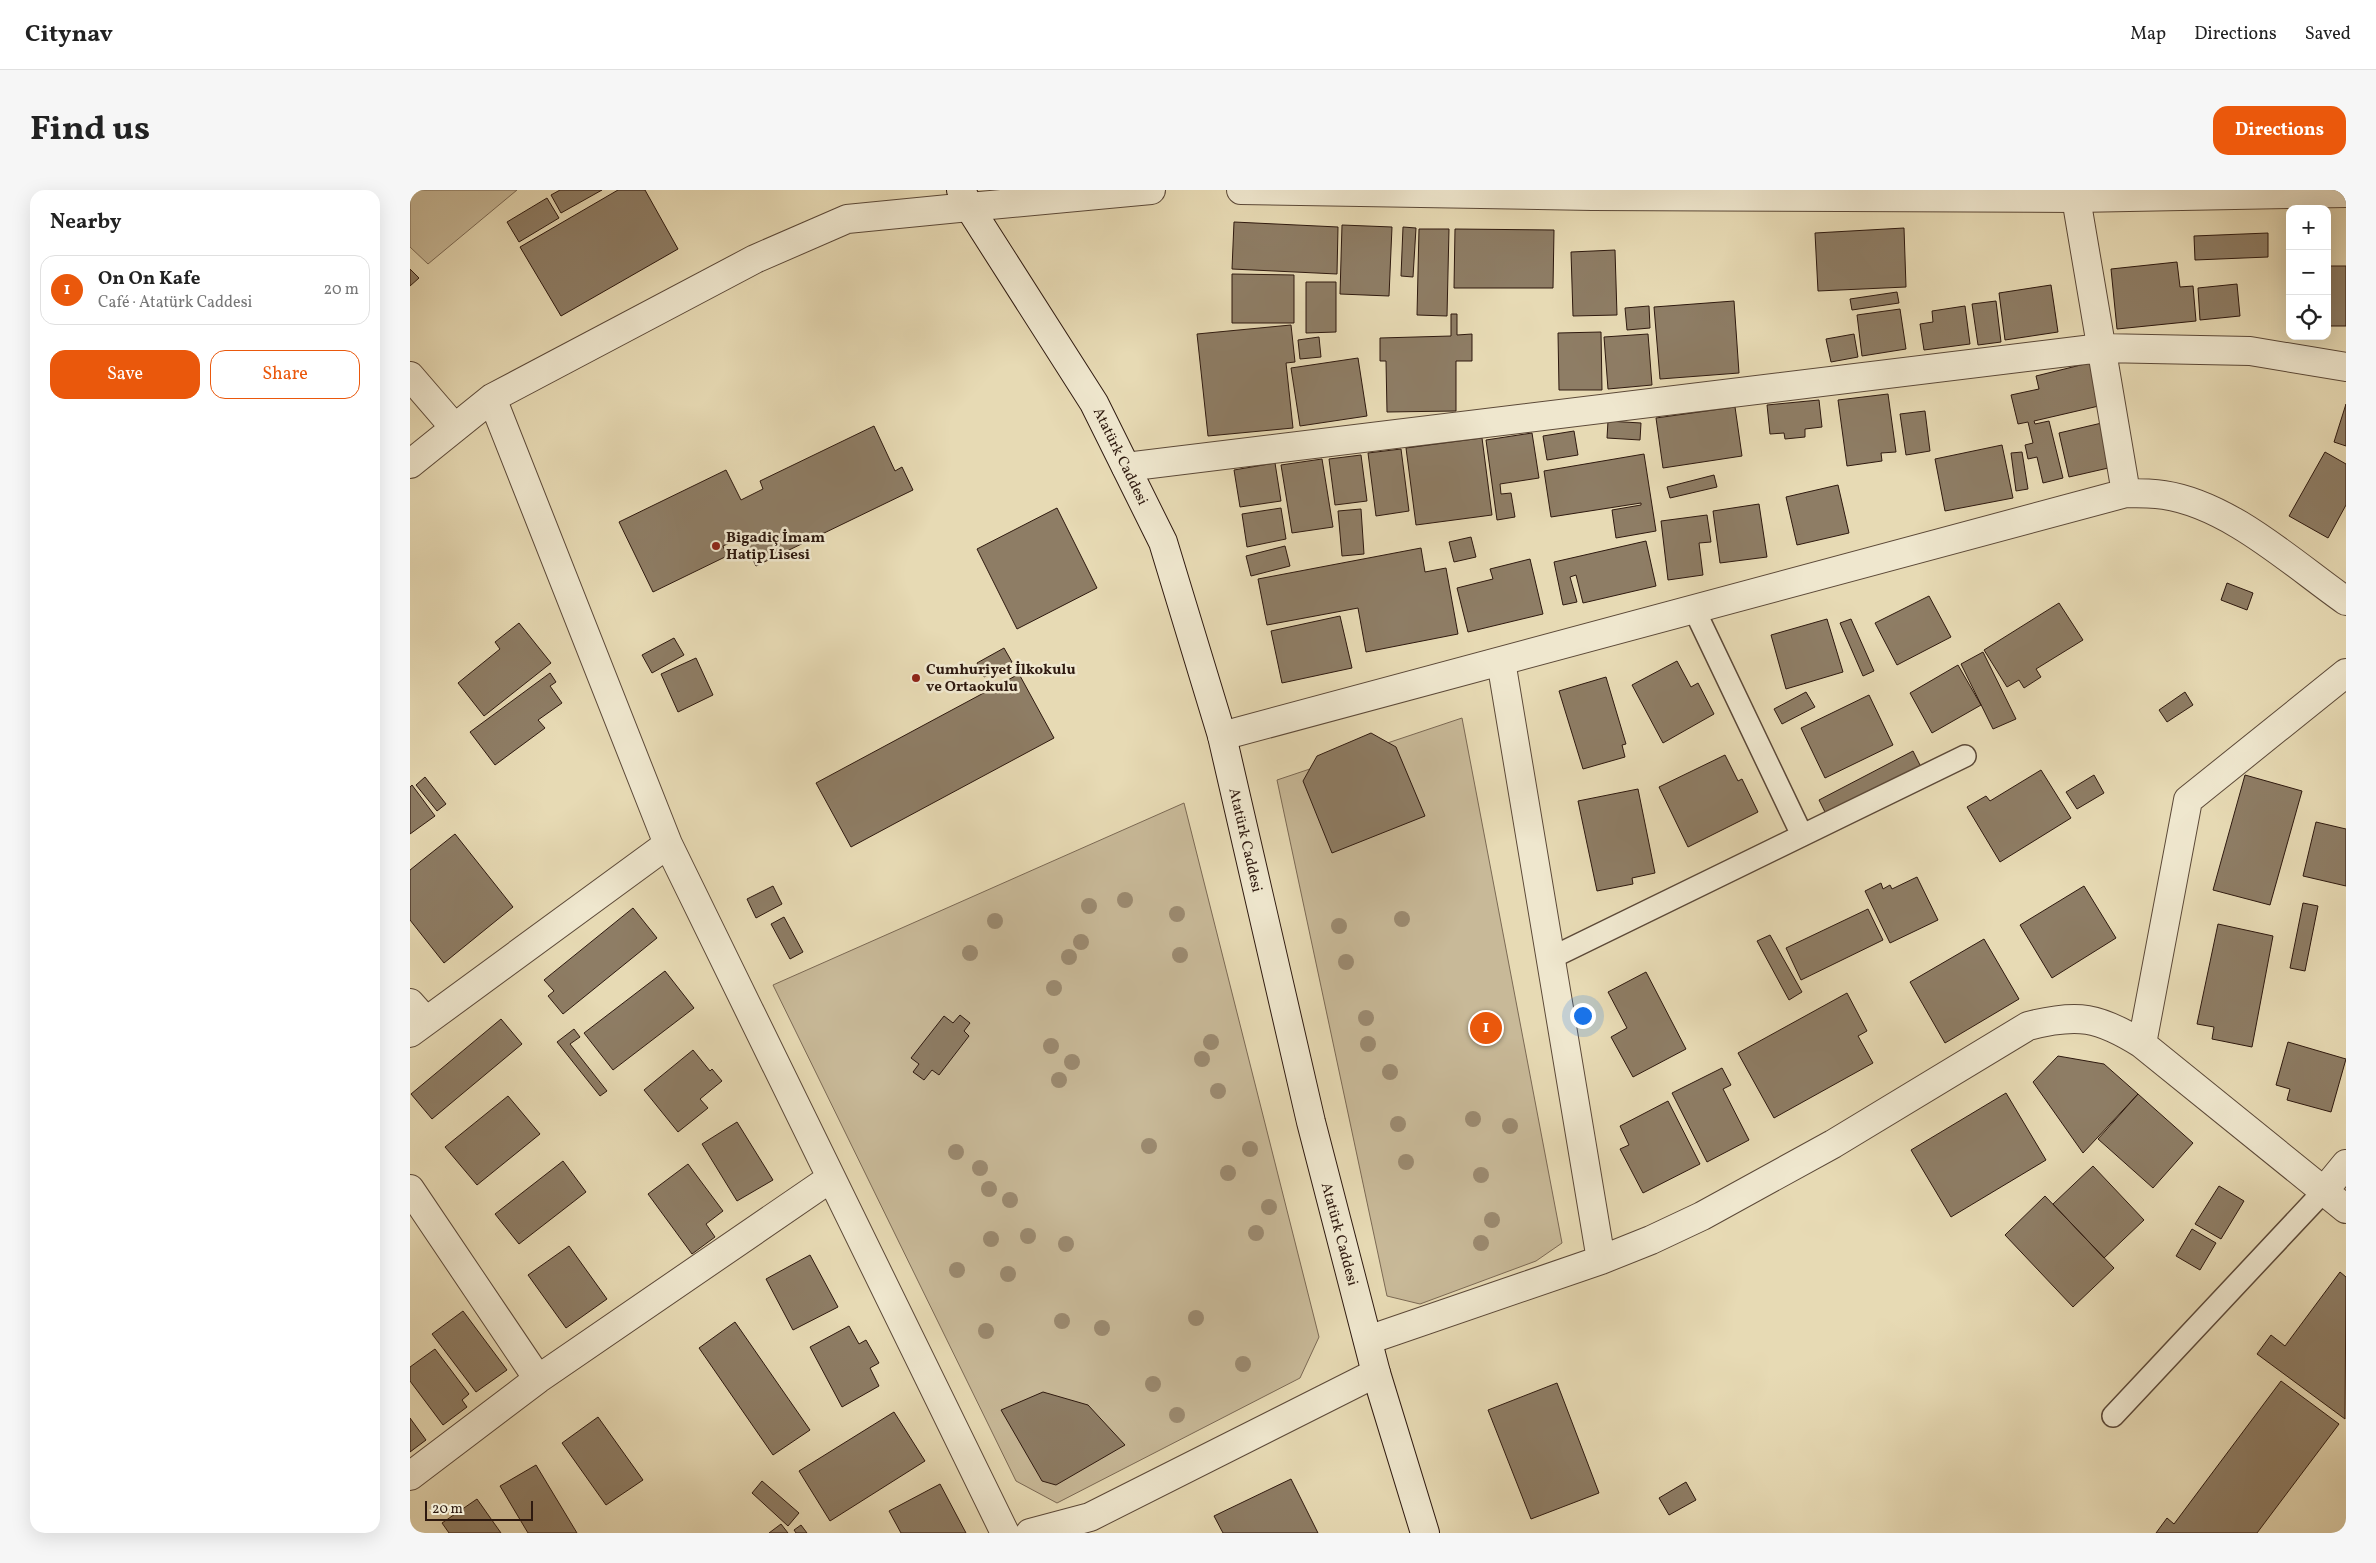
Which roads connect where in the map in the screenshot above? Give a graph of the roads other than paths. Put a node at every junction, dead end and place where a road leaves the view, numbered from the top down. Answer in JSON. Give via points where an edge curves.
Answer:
{"nodes":[{"id":1,"x":1151,"y":190,"type":"edge"},
{"id":2,"x":1241,"y":190,"type":"edge"},
{"id":3,"x":1592,"y":193,"type":"edge"},
{"id":4,"x":2346,"y":193,"type":"edge"},
{"id":5,"x":1872,"y":194,"type":"edge"},
{"id":6,"x":2075,"y":194,"type":"edge"},
{"id":7,"x":965,"y":198,"type":"edge"},
{"id":8,"x":2101,"y":348,"type":"junction"},
{"id":9,"x":2346,"y":366,"type":"edge"},
{"id":10,"x":410,"y":376,"type":"edge"},
{"id":11,"x":492,"y":398,"type":"junction"},
{"id":12,"x":454,"y":427,"type":"junction"},
{"id":13,"x":410,"y":464,"type":"edge"},
{"id":14,"x":1126,"y":467,"type":"junction"},
{"id":15,"x":2126,"y":493,"type":"junction"},
{"id":16,"x":2346,"y":601,"type":"edge"},
{"id":17,"x":1694,"y":609,"type":"junction"},
{"id":18,"x":1501,"y":662,"type":"junction"},
{"id":19,"x":2346,"y":673,"type":"edge"},
{"id":20,"x":1222,"y":736,"type":"junction"},
{"id":21,"x":1965,"y":756,"type":"dead end"},
{"id":22,"x":1802,"y":835,"type":"junction"},
{"id":23,"x":668,"y":844,"type":"junction"},
{"id":24,"x":1551,"y":958,"type":"junction"},
{"id":25,"x":415,"y":1019,"type":"edge"},
{"id":26,"x":2142,"y":1044,"type":"junction"},
{"id":27,"x":2346,"y":1164,"type":"edge"},
{"id":28,"x":831,"y":1178,"type":"junction"},
{"id":29,"x":410,"y":1189,"type":"edge"},
{"id":30,"x":2323,"y":1192,"type":"junction"},
{"id":31,"x":2346,"y":1208,"type":"edge"},
{"id":32,"x":1601,"y":1260,"type":"junction"},
{"id":33,"x":1368,"y":1340,"type":"junction"},
{"id":34,"x":1376,"y":1373,"type":"junction"},
{"id":35,"x":538,"y":1379,"type":"junction"},
{"id":36,"x":2113,"y":1416,"type":"dead end"},
{"id":37,"x":410,"y":1476,"type":"edge"},
{"id":38,"x":1094,"y":1525,"type":"edge"},
{"id":39,"x":1005,"y":1533,"type":"edge"},
{"id":40,"x":1030,"y":1533,"type":"edge"},
{"id":41,"x":1426,"y":1533,"type":"edge"}],
"edges":[{"from":1,"to":7,"type":"street"},
{"from":2,"to":3,"type":"street"},
{"from":3,"to":5,"type":"street"},
{"from":4,"to":6,"type":"street"},
{"from":5,"to":6,"type":"street"},
{"from":6,"to":8,"type":"street"},
{"from":7,"to":11,"type":"street","via":[[847,219],[755,259]]},
{"from":7,"to":14,"type":"street","name":"Atatürk Caddesi","via":[[1094,403]]},
{"from":8,"to":9,"type":"street","via":[[2250,351]]},
{"from":8,"to":14,"type":"street"},
{"from":8,"to":15,"type":"street"},
{"from":10,"to":12,"type":"street"},
{"from":11,"to":12,"type":"street"},
{"from":11,"to":23,"type":"street"},
{"from":12,"to":13,"type":"street"},
{"from":14,"to":20,"type":"street","name":"Atatürk Caddesi","via":[[1163,542]]},
{"from":15,"to":16,"type":"street","via":[[2164,494],[2198,504],[2233,520]]},
{"from":15,"to":17,"type":"street"},
{"from":17,"to":18,"type":"street"},
{"from":17,"to":22,"type":"lane"},
{"from":18,"to":20,"type":"street"},
{"from":18,"to":24,"type":"street"},
{"from":19,"to":26,"type":"street","via":[[2188,800]]},
{"from":20,"to":33,"type":"street","name":"Atatürk Caddesi","via":[[1311,1122]]},
{"from":21,"to":22,"type":"lane"},
{"from":22,"to":24,"type":"lane"},
{"from":23,"to":25,"type":"street"},
{"from":23,"to":28,"type":"street"},
{"from":24,"to":32,"type":"street"},
{"from":26,"to":30,"type":"street"},
{"from":26,"to":32,"type":"street","via":[[2115,1027],[2088,1019],[2057,1018],[2028,1026],[1832,1144],[1702,1216]]},
{"from":27,"to":30,"type":"street"},
{"from":28,"to":35,"type":"street"},
{"from":28,"to":39,"type":"street"},
{"from":29,"to":35,"type":"street"},
{"from":30,"to":31,"type":"street"},
{"from":30,"to":36,"type":"lane"},
{"from":32,"to":33,"type":"street"},
{"from":33,"to":34,"type":"street","name":"Atatürk Caddesi"},
{"from":34,"to":38,"type":"street"},
{"from":34,"to":41,"type":"street","name":"Atatürk Caddesi"},
{"from":35,"to":37,"type":"street"},
{"from":38,"to":40,"type":"street"}]}
